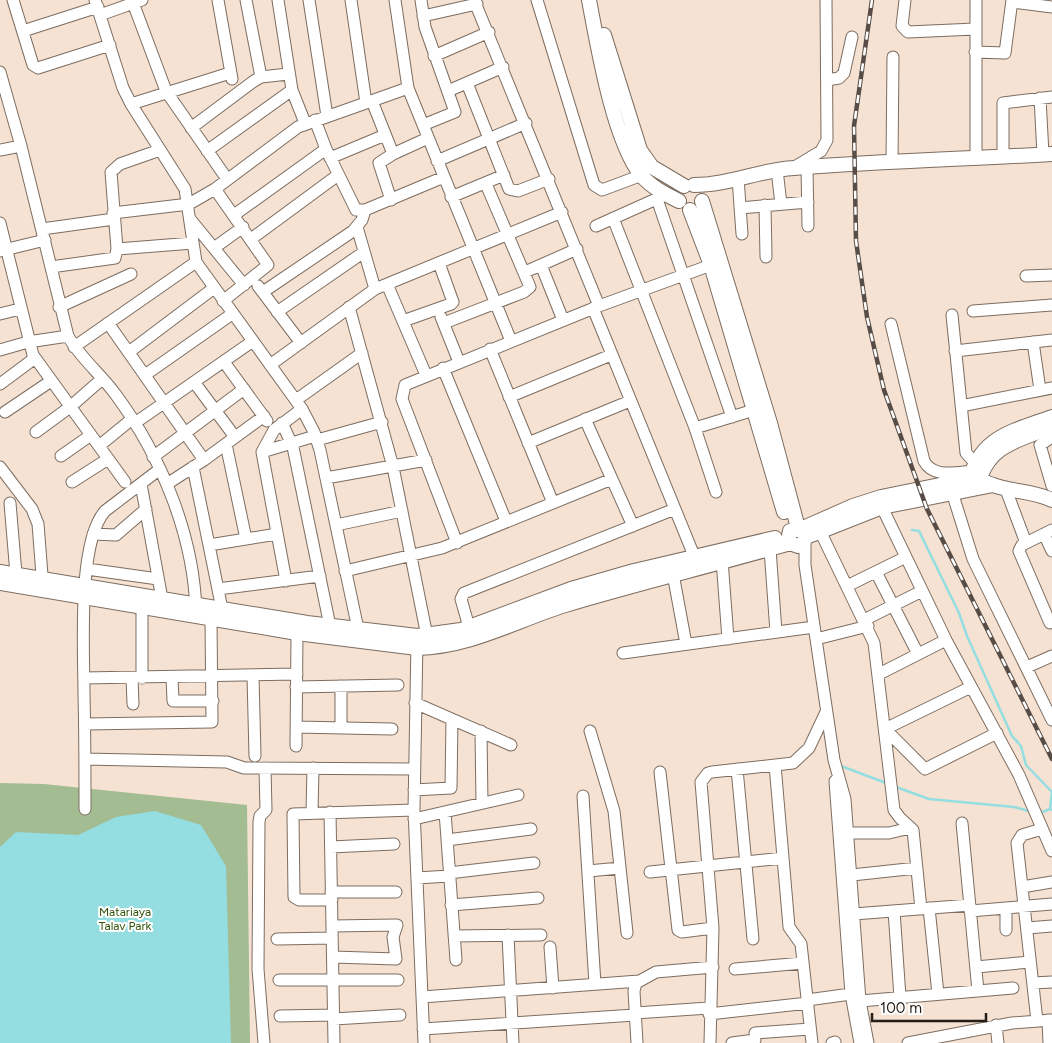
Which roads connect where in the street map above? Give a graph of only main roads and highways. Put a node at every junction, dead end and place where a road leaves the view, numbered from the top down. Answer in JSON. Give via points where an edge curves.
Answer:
{"nodes":[{"id":1,"x":589,"y":0,"type":"edge"},
{"id":2,"x":597,"y":0,"type":"edge"},
{"id":3,"x":1048,"y":154,"type":"edge"},
{"id":4,"x":719,"y":185,"type":"junction"},
{"id":5,"x":689,"y":186,"type":"junction"},
{"id":6,"x":667,"y":198,"type":"junction"},
{"id":7,"x":702,"y":199,"type":"junction"},
{"id":8,"x":690,"y":210,"type":"junction"},
{"id":9,"x":1052,"y":428,"type":"edge"},
{"id":10,"x":975,"y":477,"type":"junction"},
{"id":11,"x":1052,"y":500,"type":"edge"},
{"id":12,"x":880,"y":503,"type":"junction"},
{"id":13,"x":796,"y":537,"type":"junction"},
{"id":14,"x":696,"y":562,"type":"junction"},
{"id":15,"x":0,"y":572,"type":"edge"},
{"id":16,"x":0,"y":583,"type":"edge"},
{"id":17,"x":43,"y":584,"type":"junction"},
{"id":18,"x":84,"y":591,"type":"junction"},
{"id":19,"x":196,"y":611,"type":"junction"},
{"id":20,"x":420,"y":640,"type":"junction"}],
"edges":[{"from":1,"to":6,"type":"main road","via":[[606,81],[624,143],[642,175]]},
{"from":2,"to":5,"type":"main road","via":[[640,150],[652,167]]},
{"from":3,"to":4,"type":"main road","via":[[800,167],[738,178]]},
{"from":4,"to":5,"type":"main road"},
{"from":4,"to":7,"type":"main road"},
{"from":5,"to":6,"type":"main road"},
{"from":5,"to":7,"type":"main road","via":[[700,190]]},
{"from":6,"to":8,"type":"main road"},
{"from":7,"to":8,"type":"main road","via":[[698,207]]},
{"from":7,"to":13,"type":"main road","via":[[770,423]]},
{"from":8,"to":13,"type":"main road","via":[[711,265]]},
{"from":9,"to":10,"type":"main road","via":[[996,438]]},
{"from":10,"to":11,"type":"main road"},
{"from":10,"to":12,"type":"main road"},
{"from":10,"to":12,"type":"main road","via":[[952,492]]},
{"from":12,"to":13,"type":"main road","via":[[820,531]]},
{"from":12,"to":13,"type":"main road","via":[[853,506]]},
{"from":13,"to":14,"type":"main road"},
{"from":13,"to":14,"type":"main road","via":[[770,549],[722,560]]},
{"from":14,"to":20,"type":"main road","via":[[571,589],[469,627]]},
{"from":14,"to":20,"type":"main road","via":[[673,574],[559,607],[460,643]]},
{"from":15,"to":17,"type":"main road"},
{"from":16,"to":17,"type":"main road"},
{"from":17,"to":18,"type":"main road"},
{"from":18,"to":19,"type":"main road","via":[[142,607]]},
{"from":18,"to":19,"type":"main road","via":[[162,598]]},
{"from":19,"to":20,"type":"main road","via":[[222,609]]},
{"from":19,"to":20,"type":"main road","via":[[211,619],[297,633]]}]}
